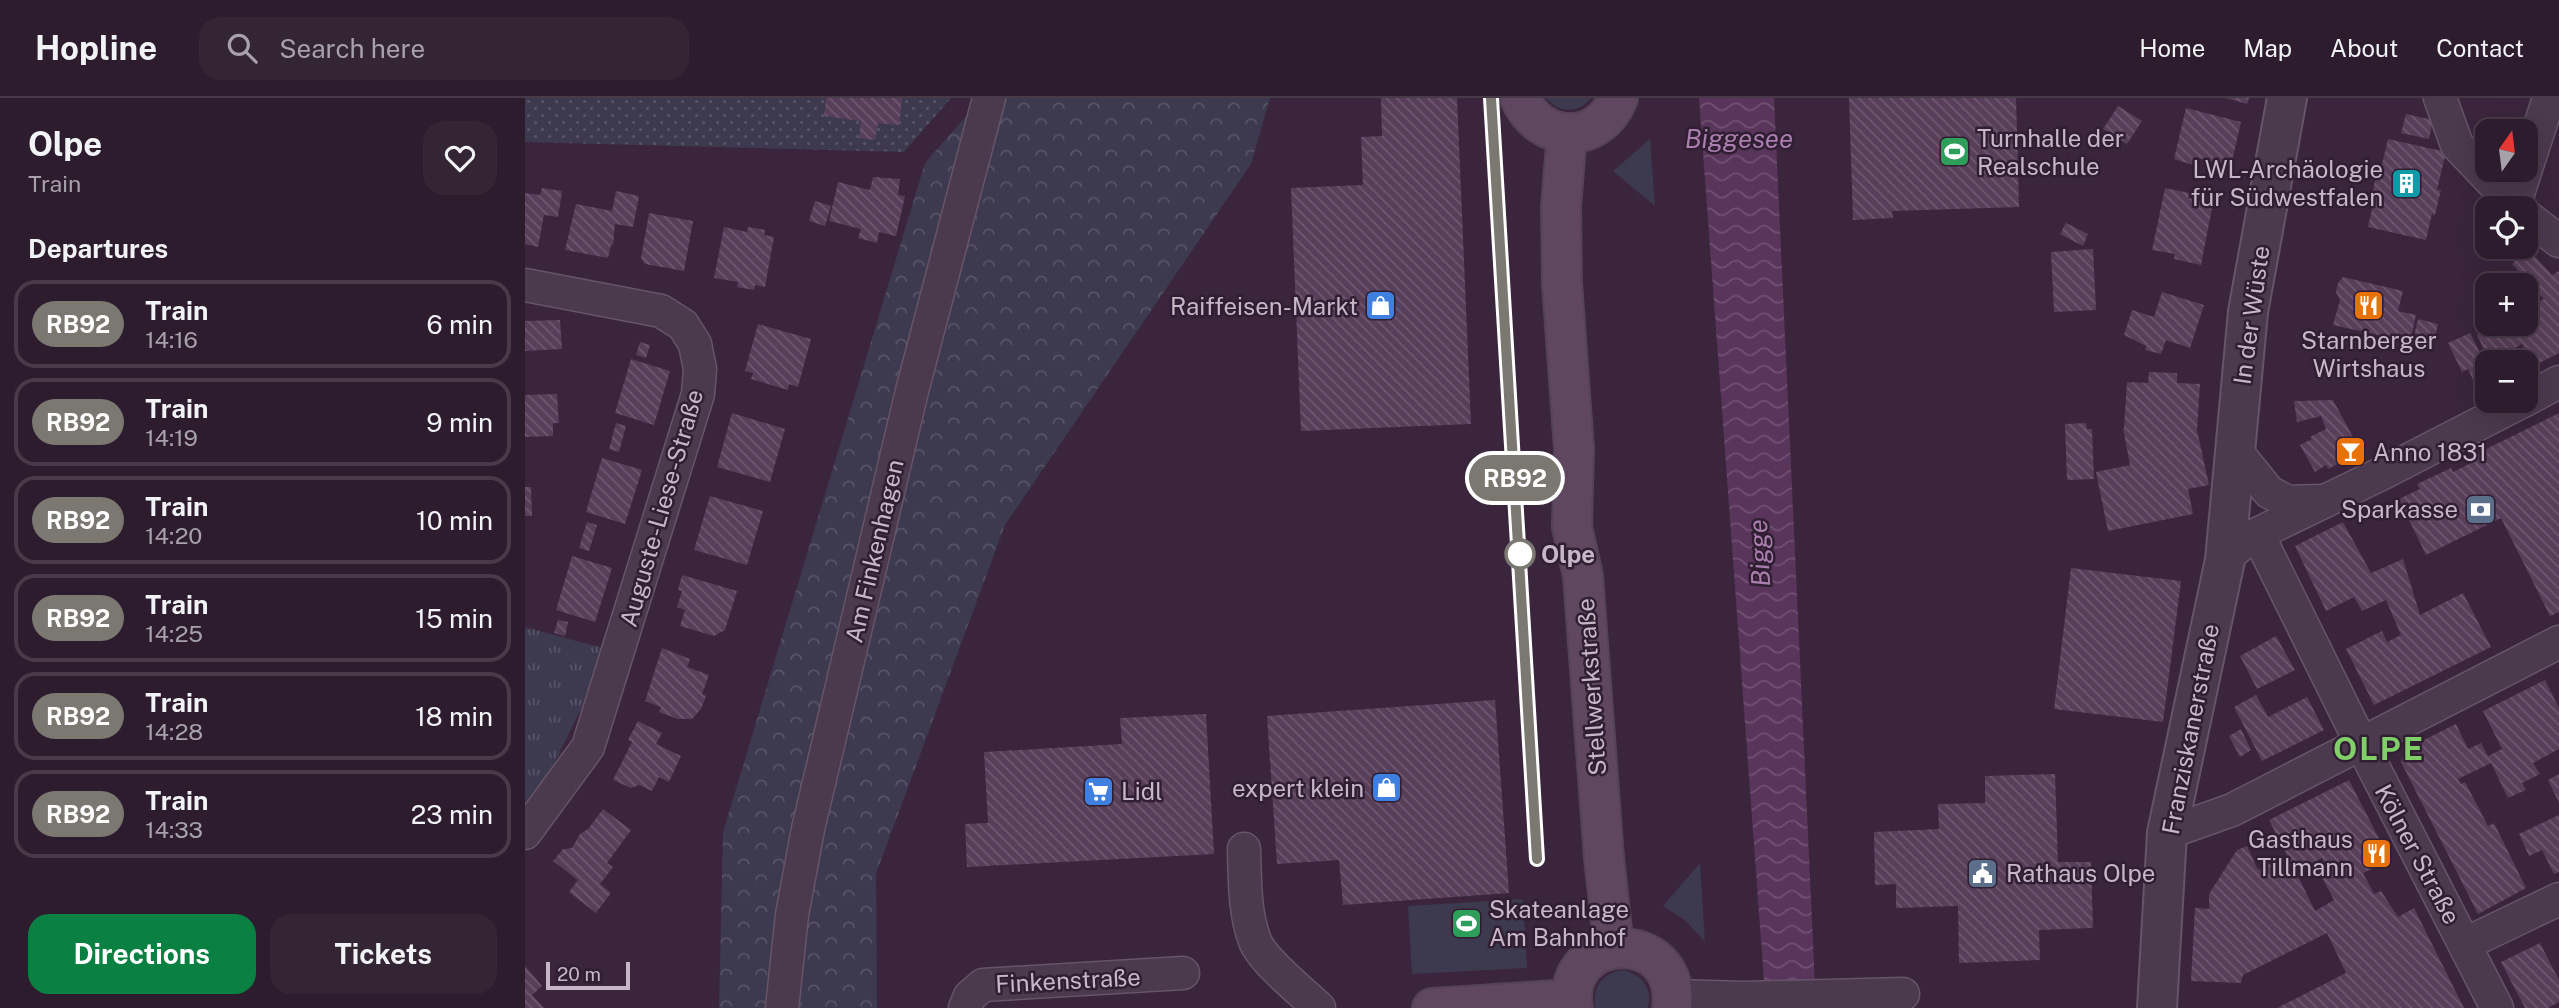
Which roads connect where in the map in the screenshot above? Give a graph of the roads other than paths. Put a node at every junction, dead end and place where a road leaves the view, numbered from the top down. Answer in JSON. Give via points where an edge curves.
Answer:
{"nodes":[{"id":1,"x":989,"y":98,"type":"edge"},
{"id":2,"x":1520,"y":98,"type":"edge"},
{"id":3,"x":1618,"y":98,"type":"edge"},
{"id":4,"x":2287,"y":98,"type":"edge"},
{"id":5,"x":2440,"y":98,"type":"edge"},
{"id":6,"x":2549,"y":98,"type":"edge"},
{"id":7,"x":1567,"y":134,"type":"junction"},
{"id":8,"x":2506,"y":196,"type":"edge"},
{"id":9,"x":2523,"y":196,"type":"edge"},
{"id":10,"x":2538,"y":225,"type":"edge"},
{"id":11,"x":2559,"y":241,"type":"edge"},
{"id":12,"x":525,"y":285,"type":"edge"},
{"id":13,"x":2559,"y":382,"type":"edge"},
{"id":14,"x":2538,"y":393,"type":"edge"},
{"id":15,"x":2498,"y":413,"type":"edge"},
{"id":16,"x":2236,"y":451,"type":"junction"},
{"id":17,"x":2325,"y":500,"type":"junction"},
{"id":18,"x":2265,"y":550,"type":"dead end"},
{"id":19,"x":2225,"y":560,"type":"junction"},
{"id":20,"x":2559,"y":642,"type":"edge"},
{"id":21,"x":2361,"y":743,"type":"junction"},
{"id":22,"x":525,"y":833,"type":"edge"},
{"id":23,"x":2168,"y":833,"type":"junction"},
{"id":24,"x":1244,"y":849,"type":"dead end"},
{"id":25,"x":2559,"y":899,"type":"edge"},
{"id":26,"x":2465,"y":944,"type":"junction"},
{"id":27,"x":1614,"y":948,"type":"junction"},
{"id":28,"x":1183,"y":973,"type":"dead end"},
{"id":29,"x":1903,"y":994,"type":"dead end"},
{"id":30,"x":1673,"y":1002,"type":"edge"},
{"id":31,"x":1572,"y":1003,"type":"edge"},
{"id":32,"x":782,"y":1008,"type":"edge"},
{"id":33,"x":965,"y":1008,"type":"edge"},
{"id":34,"x":1319,"y":1008,"type":"edge"},
{"id":35,"x":1432,"y":1008,"type":"edge"},
{"id":36,"x":2157,"y":1008,"type":"edge"},
{"id":37,"x":2497,"y":1008,"type":"edge"}],
"edges":[{"from":1,"to":32,"type":"street","name":"Am Finkenhagen","via":[[912,391],[808,829]]},
{"from":2,"to":7,"type":"main road","via":[[1538,124]]},
{"from":3,"to":7,"type":"main road","via":[[1603,122]]},
{"from":4,"to":16,"type":"street","name":"In der Wüste","via":[[2248,312]]},
{"from":5,"to":8,"type":"street","via":[[2457,145]]},
{"from":6,"to":9,"type":"street"},
{"from":7,"to":27,"type":"main road","name":"Stellwerkstraße","via":[[1561,271],[1574,449],[1572,527],[1583,576]]},
{"from":10,"to":11,"type":"street"},
{"from":12,"to":22,"type":"street","name":"Auguste-Liese-Straße","via":[[661,311],[683,326],[695,344],[699,369],[698,394],[589,747]]},
{"from":13,"to":14,"type":"street"},
{"from":15,"to":17,"type":"street"},
{"from":16,"to":17,"type":"street","via":[[2255,478],[2279,498],[2288,502]]},
{"from":16,"to":19,"type":"street","name":"Franziskanerstraße"},
{"from":17,"to":19,"type":"street","via":[[2247,539]]},
{"from":18,"to":21,"type":"street","name":"Kölner Straße"},
{"from":19,"to":23,"type":"street","name":"Franziskanerstraße"},
{"from":20,"to":21,"type":"street"},
{"from":21,"to":23,"type":"street","via":[[2232,810]]},
{"from":21,"to":26,"type":"street","name":"Kölner Straße"},
{"from":23,"to":36,"type":"street","name":"Franziskanerstraße"},
{"from":24,"to":34,"type":"street","via":[[1247,903],[1256,942]]},
{"from":25,"to":26,"type":"street"},
{"from":26,"to":37,"type":"street","name":"Kölner Straße"},
{"from":27,"to":30,"type":"main road","via":[[1648,953],[1661,964],[1670,979]]},
{"from":27,"to":31,"type":"main road","via":[[1600,952],[1579,971]]},
{"from":28,"to":33,"type":"street","name":"Finkenstraße","via":[[983,985]]},
{"from":29,"to":30,"type":"street"},
{"from":31,"to":35,"type":"main road"}]}
